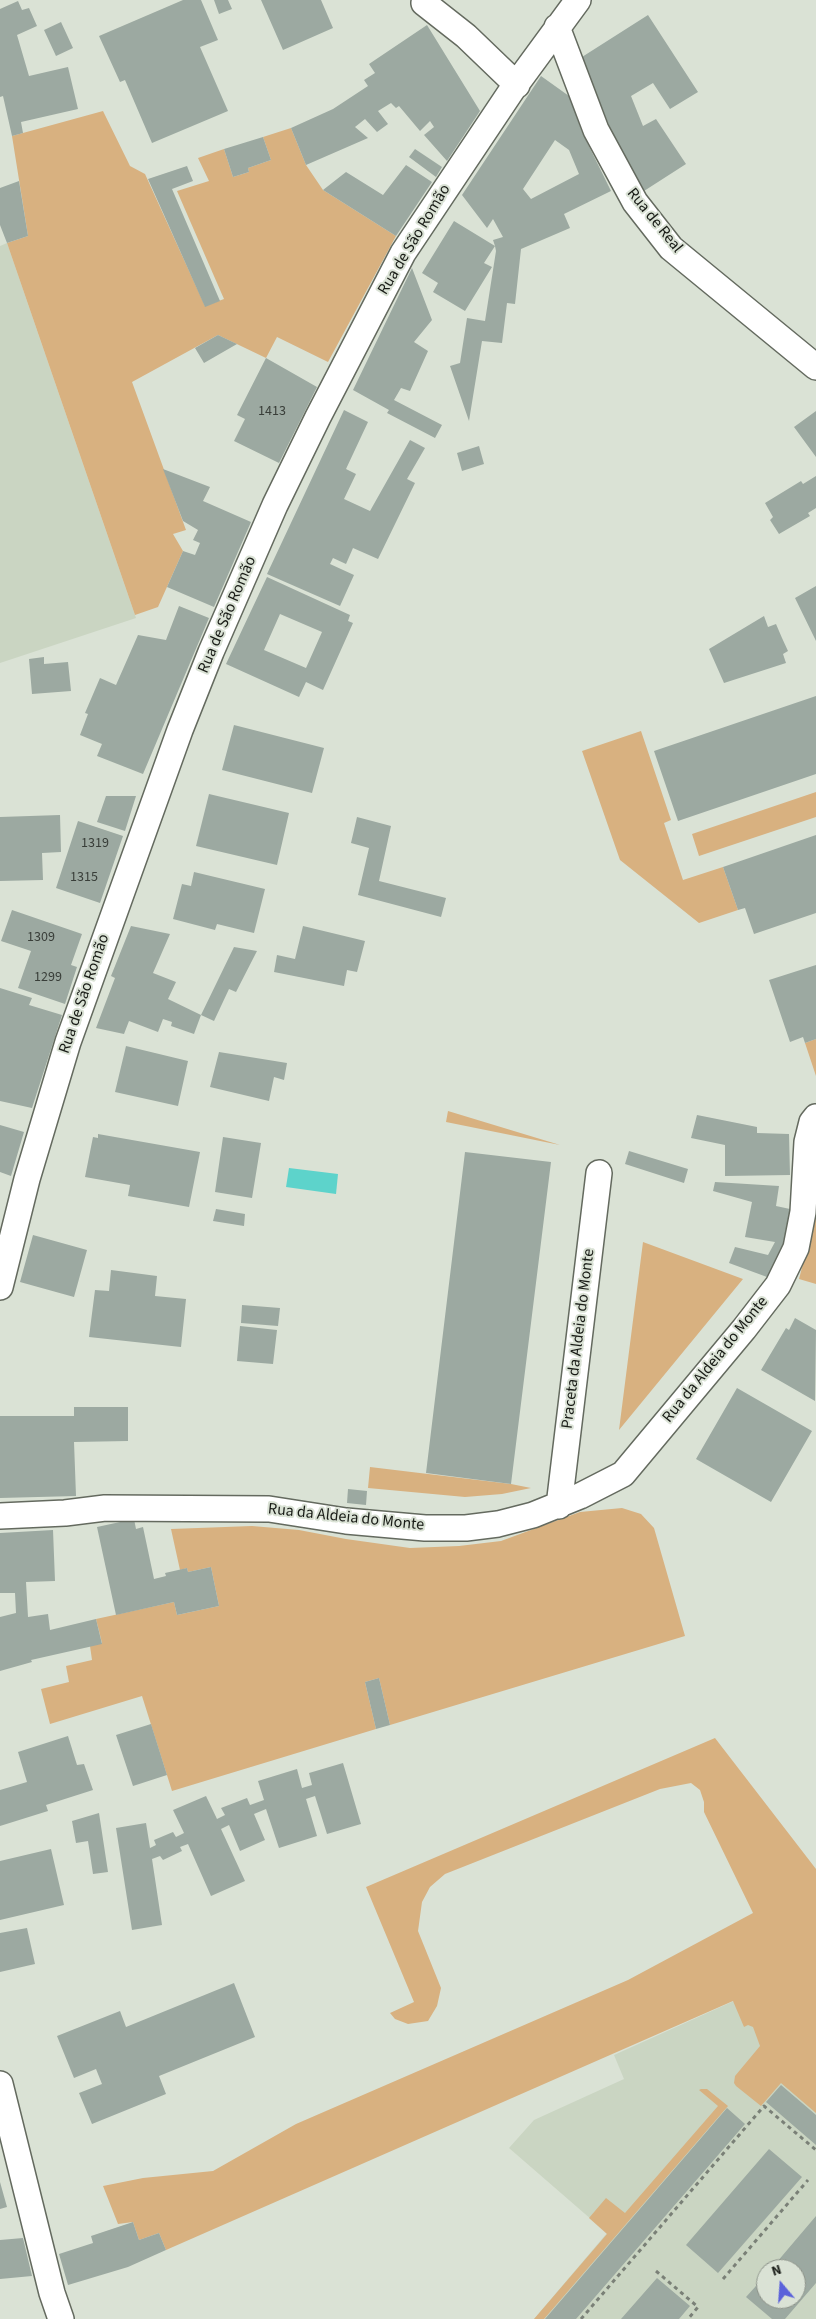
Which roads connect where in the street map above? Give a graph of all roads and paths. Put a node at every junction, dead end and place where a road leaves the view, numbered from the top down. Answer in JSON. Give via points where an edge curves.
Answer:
{"nodes":[{"id":1,"x":578,"y":0,"type":"edge"},
{"id":2,"x":424,"y":3,"type":"dead end"},
{"id":3,"x":557,"y":27,"type":"junction"},
{"id":4,"x":517,"y":85,"type":"junction"},
{"id":5,"x":816,"y":367,"type":"edge"},
{"id":6,"x":816,"y":1117,"type":"edge"},
{"id":7,"x":599,"y":1173,"type":"dead end"},
{"id":8,"x":0,"y":1287,"type":"edge"},
{"id":9,"x":559,"y":1506,"type":"junction"},
{"id":10,"x":0,"y":1516,"type":"edge"},
{"id":11,"x":0,"y":2084,"type":"edge"},
{"id":12,"x":816,"y":2150,"type":"edge"},
{"id":13,"x":808,"y":2180,"type":"dead end"},
{"id":14,"x":656,"y":2272,"type":"dead end"},
{"id":15,"x":723,"y":2279,"type":"dead end"},
{"id":16,"x":61,"y":2319,"type":"edge"},
{"id":17,"x":581,"y":2319,"type":"edge"},
{"id":18,"x":688,"y":2319,"type":"edge"}],
"edges":[{"from":1,"to":3,"type":"street","name":"Rua de São Romão"},
{"from":2,"to":4,"type":"street","via":[[466,36]]},
{"from":3,"to":4,"type":"street","name":"Rua de São Romão"},
{"from":3,"to":5,"type":"street","name":"Rua de Real","via":[[596,130],[634,202],[671,248]]},
{"from":4,"to":8,"type":"street","name":"Rua de São Romão","via":[[403,253],[275,505],[211,652],[68,1042],[27,1180]]},
{"from":6,"to":9,"type":"street","name":"Rua da Aldeia do Monte","via":[[807,1142],[803,1212],[796,1248],[778,1285],[623,1474]]},
{"from":7,"to":9,"type":"street","name":"Praceta da Aldeia do Monte"},
{"from":9,"to":10,"type":"street","name":"Rua da Aldeia do Monte","via":[[498,1524],[466,1528],[346,1521],[269,1509],[105,1508],[65,1514]]},
{"from":11,"to":16,"type":"street"},
{"from":12,"to":17,"type":"path","via":[[764,2106]]},
{"from":13,"to":15,"type":"path"},
{"from":14,"to":18,"type":"path","via":[[698,2307]]}]}
